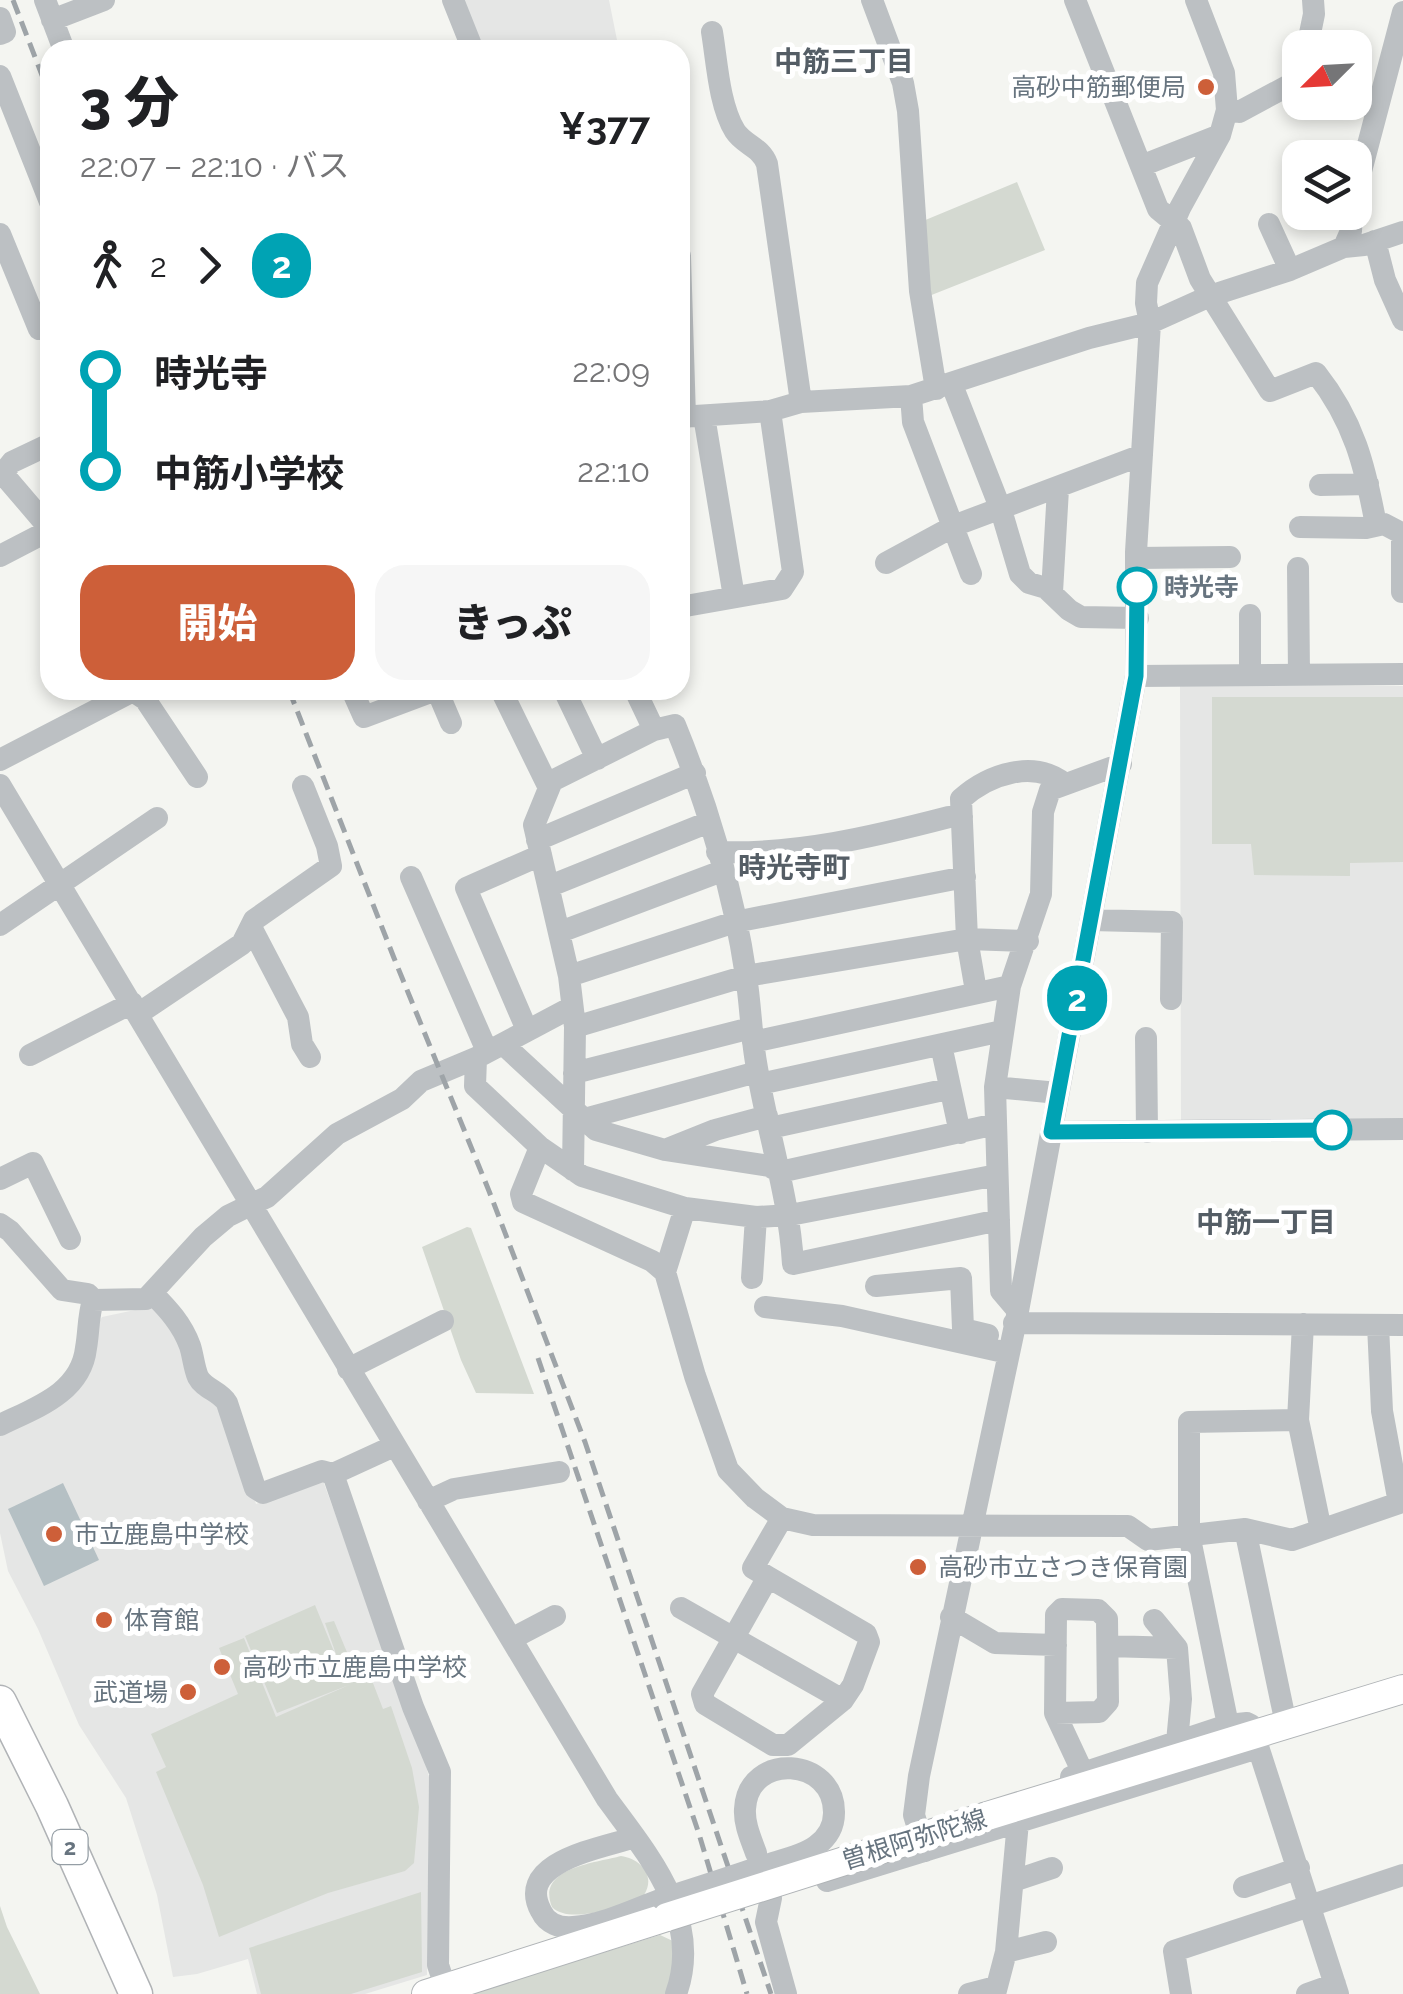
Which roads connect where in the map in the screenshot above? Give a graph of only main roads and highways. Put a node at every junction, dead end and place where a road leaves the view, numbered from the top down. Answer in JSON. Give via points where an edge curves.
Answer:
{"nodes":[{"id":1,"x":1403,"y":1689,"type":"edge"},
{"id":2,"x":0,"y":1702,"type":"edge"},
{"id":3,"x":433,"y":1984,"type":"edge"},
{"id":4,"x":136,"y":1994,"type":"edge"}],
"edges":[{"from":1,"to":3,"type":"main road","name":"曽根阿弥陀線","bridge":true,"via":[[665,1908]]},
{"from":2,"to":4,"type":"highway","number":"2"}]}
